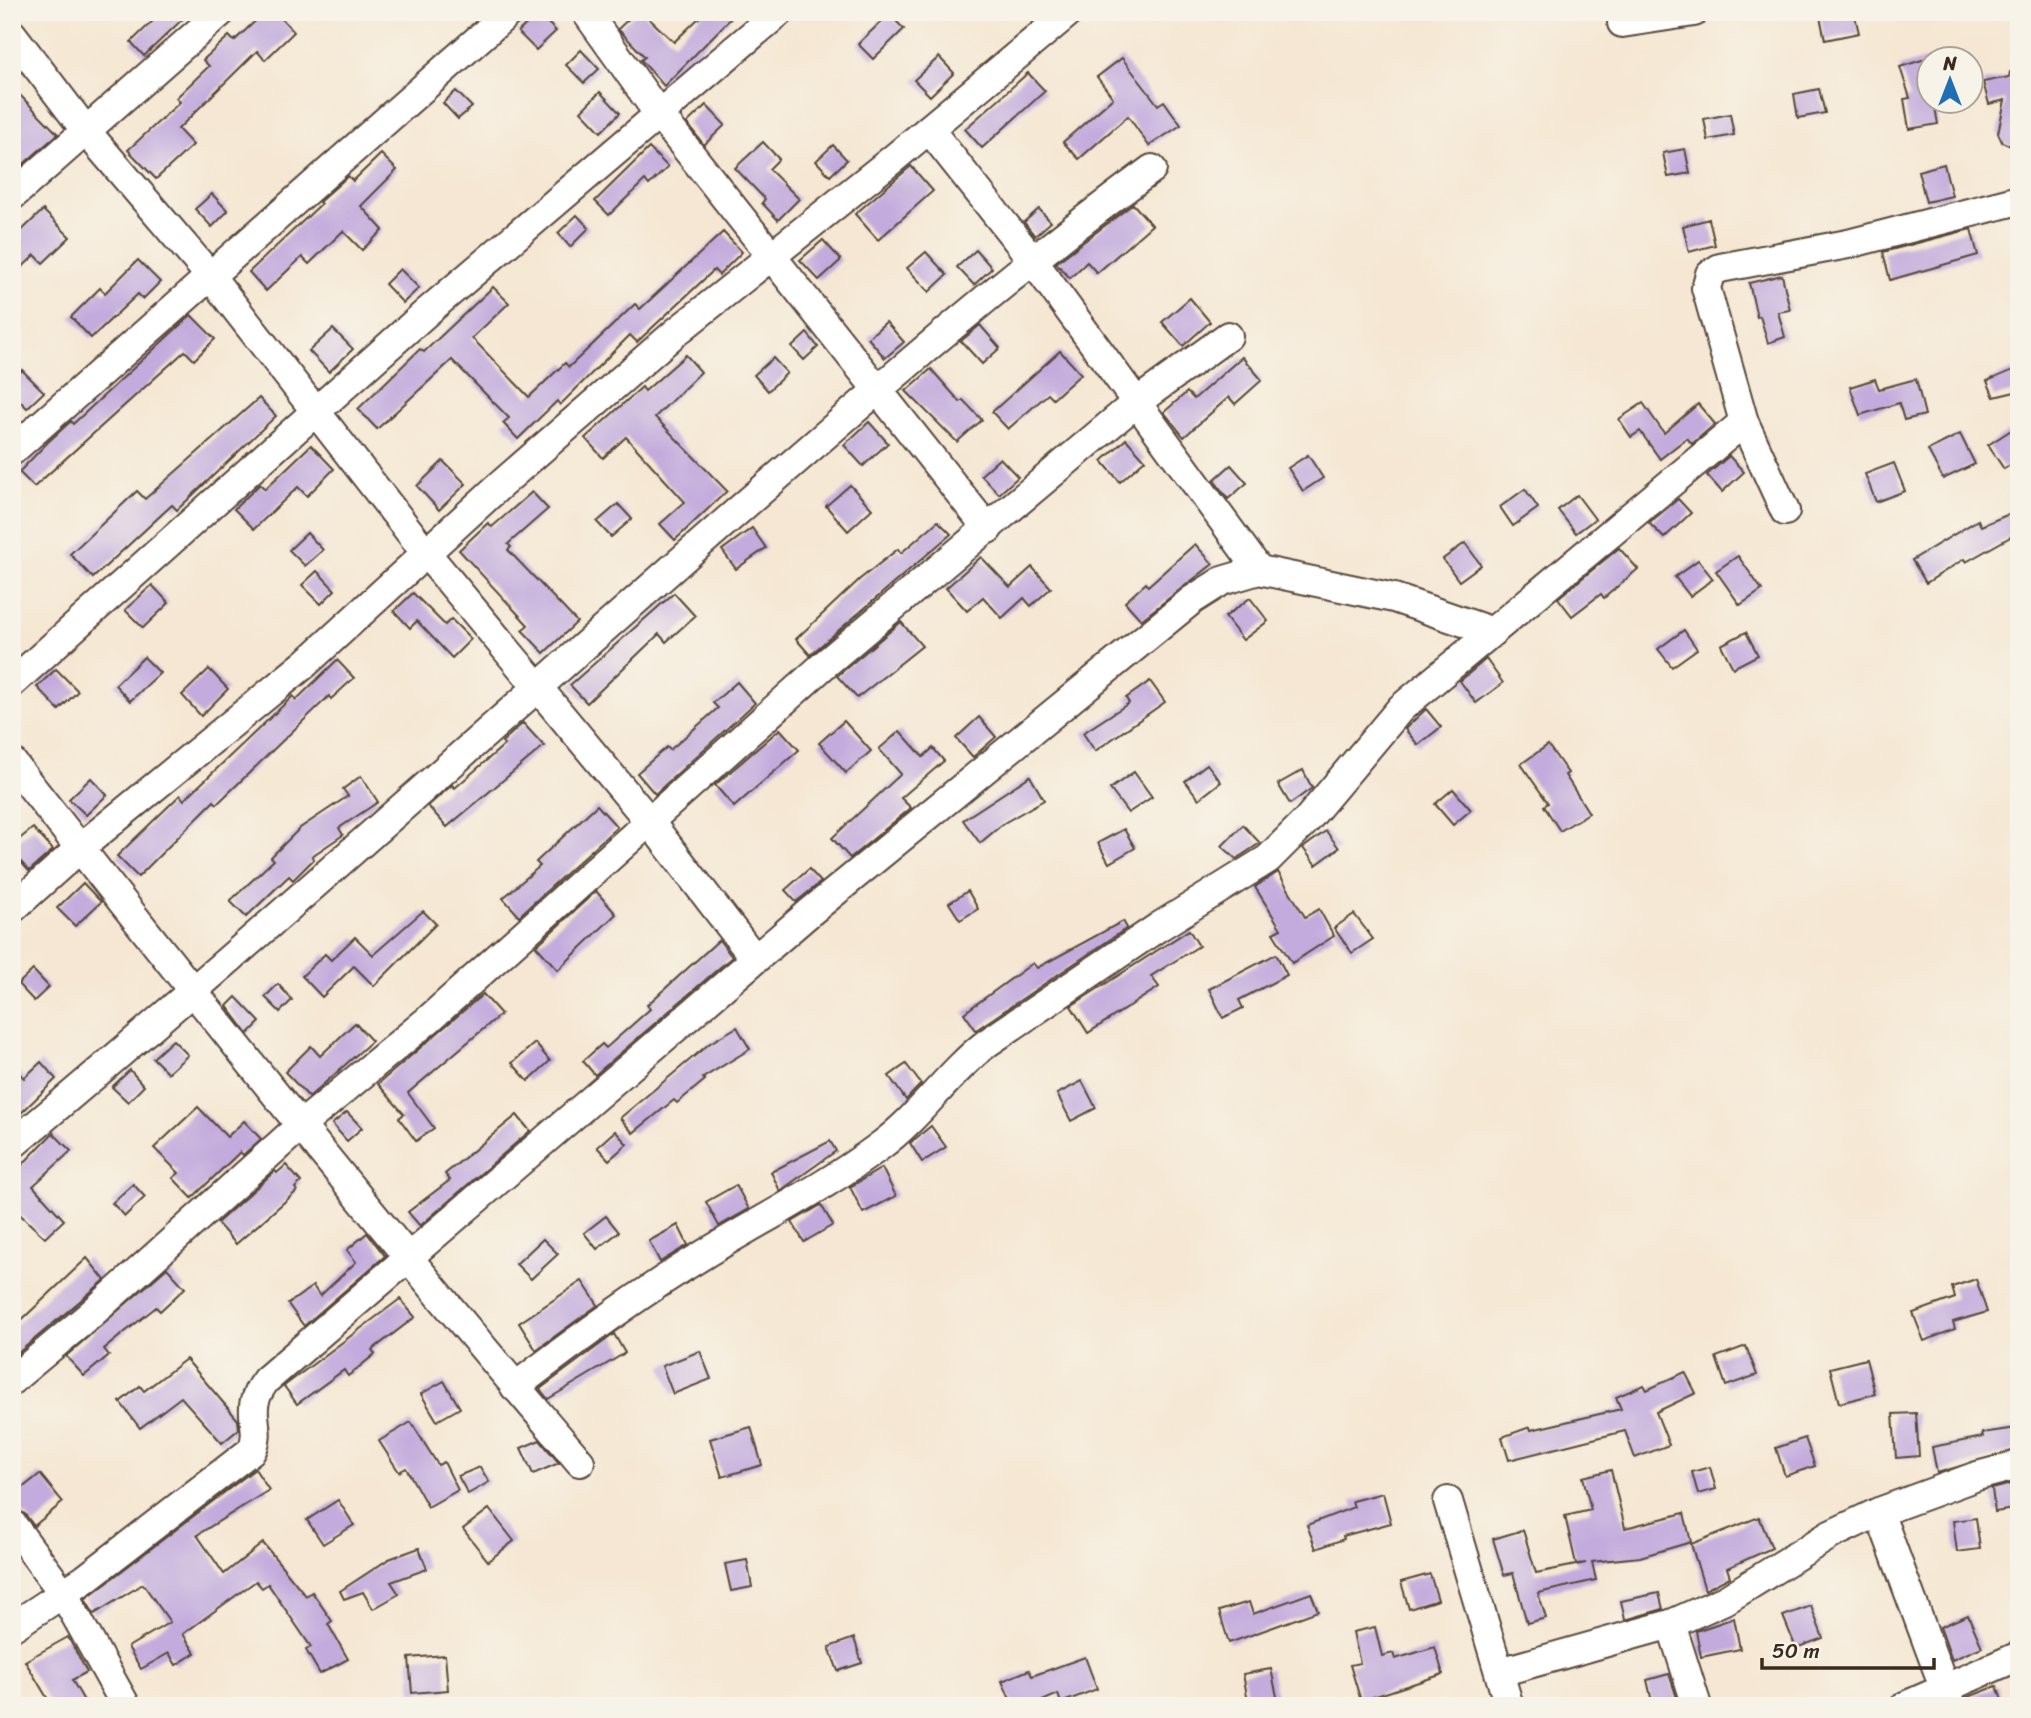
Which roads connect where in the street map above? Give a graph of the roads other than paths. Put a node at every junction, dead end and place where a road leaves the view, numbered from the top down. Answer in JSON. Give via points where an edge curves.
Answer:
{"nodes":[{"id":1,"x":221,"y":12,"type":"edge"},
{"id":2,"x":509,"y":12,"type":"edge"},
{"id":3,"x":586,"y":12,"type":"edge"},
{"id":4,"x":779,"y":12,"type":"edge"},
{"id":5,"x":1069,"y":12,"type":"edge"},
{"id":6,"x":1694,"y":12,"type":"edge"},
{"id":7,"x":1622,"y":23,"type":"dead end"},
{"id":8,"x":12,"y":34,"type":"edge"},
{"id":9,"x":658,"y":113,"type":"junction"},
{"id":10,"x":929,"y":129,"type":"junction"},
{"id":11,"x":86,"y":131,"type":"junction"},
{"id":12,"x":1152,"y":169,"type":"dead end"},
{"id":13,"x":12,"y":196,"type":"edge"},
{"id":14,"x":2019,"y":200,"type":"edge"},
{"id":15,"x":772,"y":255,"type":"junction"},
{"id":16,"x":1031,"y":258,"type":"junction"},
{"id":17,"x":211,"y":277,"type":"junction"},
{"id":18,"x":1228,"y":336,"type":"dead end"},
{"id":19,"x":876,"y":390,"type":"junction"},
{"id":20,"x":1137,"y":402,"type":"junction"},
{"id":21,"x":315,"y":413,"type":"junction"},
{"id":22,"x":1744,"y":422,"type":"junction"},
{"id":23,"x":12,"y":451,"type":"edge"},
{"id":24,"x":1785,"y":511,"type":"dead end"},
{"id":25,"x":988,"y":529,"type":"junction"},
{"id":26,"x":426,"y":553,"type":"junction"},
{"id":27,"x":1259,"y":570,"type":"junction"},
{"id":28,"x":1490,"y":631,"type":"junction"},
{"id":29,"x":12,"y":683,"type":"edge"},
{"id":30,"x":535,"y":687,"type":"junction"},
{"id":31,"x":12,"y":762,"type":"edge"},
{"id":32,"x":649,"y":821,"type":"junction"},
{"id":33,"x":80,"y":848,"type":"junction"},
{"id":34,"x":12,"y":909,"type":"edge"},
{"id":35,"x":755,"y":959,"type":"junction"},
{"id":36,"x":193,"y":993,"type":"junction"},
{"id":37,"x":300,"y":1126,"type":"junction"},
{"id":38,"x":12,"y":1145,"type":"edge"},
{"id":39,"x":409,"y":1260,"type":"junction"},
{"id":40,"x":12,"y":1380,"type":"edge"},
{"id":41,"x":515,"y":1387,"type":"junction"},
{"id":42,"x":580,"y":1462,"type":"dead end"},
{"id":43,"x":2019,"y":1465,"type":"edge"},
{"id":44,"x":1448,"y":1501,"type":"dead end"},
{"id":45,"x":1879,"y":1512,"type":"junction"},
{"id":46,"x":12,"y":1524,"type":"edge"},
{"id":47,"x":63,"y":1593,"type":"junction"},
{"id":48,"x":1671,"y":1624,"type":"junction"},
{"id":49,"x":12,"y":1627,"type":"edge"},
{"id":50,"x":2019,"y":1656,"type":"edge"},
{"id":51,"x":1500,"y":1672,"type":"junction"},
{"id":52,"x":1947,"y":1697,"type":"edge"},
{"id":53,"x":126,"y":1706,"type":"edge"},
{"id":54,"x":1509,"y":1706,"type":"edge"},
{"id":55,"x":1697,"y":1706,"type":"edge"},
{"id":56,"x":1905,"y":1706,"type":"edge"}],
"edges":[{"from":1,"to":11,"type":"street"},
{"from":2,"to":17,"type":"street"},
{"from":3,"to":9,"type":"street"},
{"from":4,"to":9,"type":"street"},
{"from":5,"to":10,"type":"street"},
{"from":6,"to":7,"type":"street"},
{"from":8,"to":11,"type":"street"},
{"from":9,"to":15,"type":"street"},
{"from":9,"to":21,"type":"street"},
{"from":10,"to":15,"type":"street"},
{"from":10,"to":16,"type":"street"},
{"from":11,"to":13,"type":"street"},
{"from":11,"to":17,"type":"street"},
{"from":12,"to":16,"type":"street"},
{"from":14,"to":22,"type":"street","via":[[1849,244],[1720,268],[1710,274],[1706,288]]},
{"from":15,"to":19,"type":"street"},
{"from":15,"to":26,"type":"street","via":[[675,333]]},
{"from":16,"to":19,"type":"street"},
{"from":16,"to":20,"type":"street"},
{"from":17,"to":21,"type":"street"},
{"from":17,"to":23,"type":"street"},
{"from":18,"to":20,"type":"street"},
{"from":19,"to":25,"type":"street"},
{"from":19,"to":30,"type":"street"},
{"from":20,"to":25,"type":"street"},
{"from":20,"to":27,"type":"street"},
{"from":21,"to":26,"type":"street"},
{"from":21,"to":29,"type":"street"},
{"from":22,"to":24,"type":"street"},
{"from":22,"to":28,"type":"street"},
{"from":25,"to":32,"type":"street","via":[[825,664]]},
{"from":26,"to":30,"type":"street"},
{"from":26,"to":33,"type":"street","via":[[306,663]]},
{"from":27,"to":28,"type":"street","via":[[1394,598]]},
{"from":27,"to":35,"type":"street","via":[[1222,581],[1153,629]]},
{"from":28,"to":41,"type":"street","via":[[1402,708],[1268,859],[987,1043],[962,1062],[913,1121],[880,1146],[813,1192],[603,1319]]},
{"from":30,"to":32,"type":"street"},
{"from":30,"to":36,"type":"street"},
{"from":31,"to":33,"type":"street"},
{"from":32,"to":35,"type":"street"},
{"from":32,"to":37,"type":"street","via":[[428,1020]]},
{"from":33,"to":34,"type":"street"},
{"from":33,"to":36,"type":"street"},
{"from":35,"to":39,"type":"street"},
{"from":36,"to":37,"type":"street"},
{"from":36,"to":38,"type":"street"},
{"from":37,"to":39,"type":"street"},
{"from":37,"to":40,"type":"street"},
{"from":39,"to":41,"type":"street"},
{"from":39,"to":47,"type":"street","via":[[256,1393],[252,1408],[256,1440],[251,1450]]},
{"from":41,"to":42,"type":"street"},
{"from":43,"to":45,"type":"street"},
{"from":44,"to":51,"type":"street"},
{"from":45,"to":48,"type":"street","via":[[1830,1535],[1727,1599]]},
{"from":45,"to":52,"type":"street"},
{"from":46,"to":47,"type":"street"},
{"from":47,"to":49,"type":"street"},
{"from":47,"to":53,"type":"street"},
{"from":48,"to":51,"type":"street"},
{"from":48,"to":55,"type":"street"},
{"from":50,"to":52,"type":"street"},
{"from":51,"to":54,"type":"street"},
{"from":52,"to":56,"type":"street"}]}
